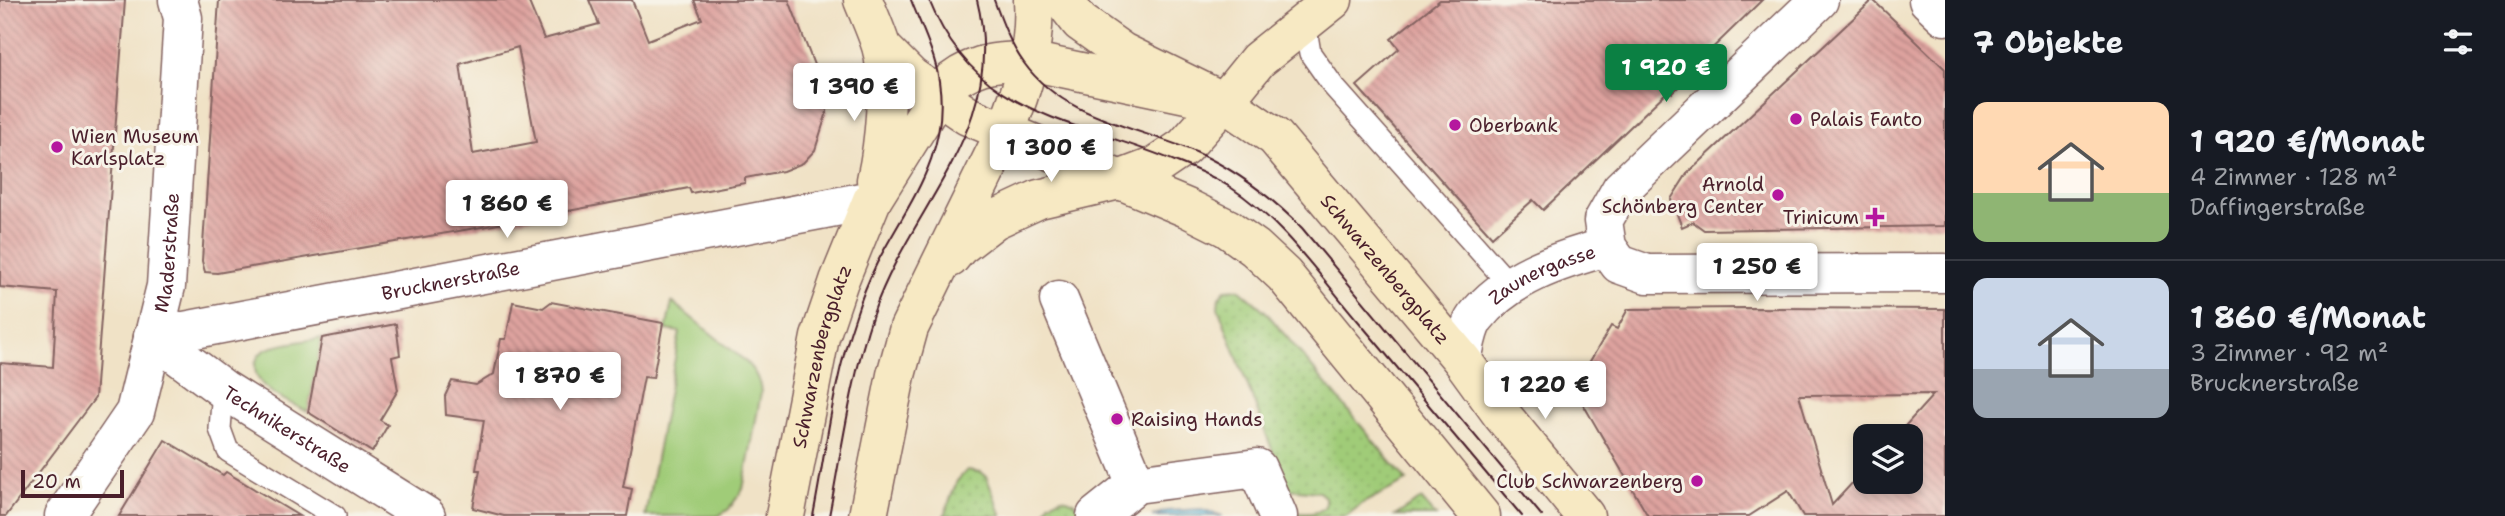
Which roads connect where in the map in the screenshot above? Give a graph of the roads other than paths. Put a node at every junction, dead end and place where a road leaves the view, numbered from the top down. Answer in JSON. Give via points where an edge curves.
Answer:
{"nodes":[{"id":1,"x":178,"y":0,"type":"edge"},
{"id":2,"x":863,"y":0,"type":"edge"},
{"id":3,"x":1033,"y":0,"type":"edge"},
{"id":4,"x":1063,"y":0,"type":"edge"},
{"id":5,"x":1819,"y":0,"type":"edge"},
{"id":6,"x":1928,"y":0,"type":"edge"},
{"id":7,"x":1319,"y":12,"type":"edge"},
{"id":8,"x":1945,"y":16,"type":"edge"},
{"id":9,"x":882,"y":48,"type":"junction"},
{"id":10,"x":1029,"y":61,"type":"junction"},
{"id":11,"x":936,"y":95,"type":"junction"},
{"id":12,"x":1224,"y":102,"type":"junction"},
{"id":13,"x":1005,"y":132,"type":"junction"},
{"id":14,"x":1119,"y":180,"type":"junction"},
{"id":15,"x":872,"y":200,"type":"junction"},
{"id":16,"x":1607,"y":247,"type":"junction"},
{"id":17,"x":1945,"y":273,"type":"edge"},
{"id":18,"x":1510,"y":285,"type":"junction"},
{"id":19,"x":928,"y":288,"type":"junction"},
{"id":20,"x":1059,"y":300,"type":"dead end"},
{"id":21,"x":153,"y":337,"type":"junction"},
{"id":22,"x":1462,"y":360,"type":"junction"},
{"id":23,"x":223,"y":389,"type":"junction"},
{"id":24,"x":1136,"y":484,"type":"junction"},
{"id":25,"x":64,"y":516,"type":"edge"},
{"id":26,"x":335,"y":516,"type":"edge"},
{"id":27,"x":426,"y":516,"type":"edge"},
{"id":28,"x":785,"y":516,"type":"edge"},
{"id":29,"x":868,"y":516,"type":"edge"},
{"id":30,"x":1097,"y":516,"type":"edge"},
{"id":31,"x":1278,"y":516,"type":"edge"},
{"id":32,"x":1480,"y":516,"type":"edge"},
{"id":33,"x":1586,"y":516,"type":"edge"}],
"edges":[{"from":1,"to":21,"type":"street","name":"Maderstraße","via":[[183,18],[166,286]]},
{"from":2,"to":9,"type":"street","name":"Schwarzenbergplatz"},
{"from":3,"to":10,"type":"street"},
{"from":4,"to":12,"type":"street","name":"Schwarzenbergplatz","via":[[1080,22],[1122,52]]},
{"from":5,"to":16,"type":"street","via":[[1621,189],[1604,221]]},
{"from":6,"to":8,"type":"street"},
{"from":7,"to":12,"type":"street","via":[[1258,60]]},
{"from":7,"to":18,"type":"lane","via":[[1310,53],[1334,87]]},
{"from":9,"to":11,"type":"street","name":"Schwarzenbergplatz"},
{"from":9,"to":15,"type":"street","name":"Schwarzenbergplatz","via":[[884,130]]},
{"from":10,"to":11,"type":"street","name":"Schwarzenbergplatz","via":[[1002,60],[978,66],[956,76]]},
{"from":10,"to":12,"type":"street","name":"Schwarzenbergplatz"},
{"from":10,"to":13,"type":"street"},
{"from":11,"to":13,"type":"street","name":"Schwarzenbergplatz"},
{"from":11,"to":15,"type":"street","name":"Schwarzenbergplatz"},
{"from":12,"to":14,"type":"street","via":[[1184,147],[1156,166]]},
{"from":12,"to":22,"type":"street","name":"Schwarzenbergplatz","via":[[1275,138]]},
{"from":13,"to":14,"type":"street","name":"Schwarzenbergplatz"},
{"from":13,"to":19,"type":"street"},
{"from":14,"to":19,"type":"street","via":[[1039,199],[994,220],[959,247]]},
{"from":14,"to":32,"type":"street","name":"Schwarzenbergplatz","via":[[1227,228],[1255,248],[1284,275]]},
{"from":15,"to":21,"type":"street","name":"Brucknerstraße"},
{"from":15,"to":28,"type":"street","name":"Schwarzenbergplatz","via":[[820,337]]},
{"from":16,"to":17,"type":"street","name":"Zaunergasse","via":[[1619,264],[1647,274]]},
{"from":16,"to":18,"type":"street","name":"Zaunergasse","via":[[1562,259]]},
{"from":18,"to":22,"type":"street","name":"Zaunergasse","via":[[1473,320]]},
{"from":19,"to":29,"type":"street","via":[[909,328],[896,375]]},
{"from":20,"to":24,"type":"street"},
{"from":21,"to":23,"type":"street","name":"Technikerstraße"},
{"from":21,"to":25,"type":"street","name":"Maderstraße","via":[[135,412]]},
{"from":22,"to":33,"type":"street","name":"Schwarzenbergplatz"},
{"from":23,"to":26,"type":"lane","via":[[220,429],[228,451]]},
{"from":23,"to":27,"type":"street","name":"Technikerstraße"},
{"from":24,"to":30,"type":"street"},
{"from":24,"to":31,"type":"street","via":[[1257,468]]}]}
